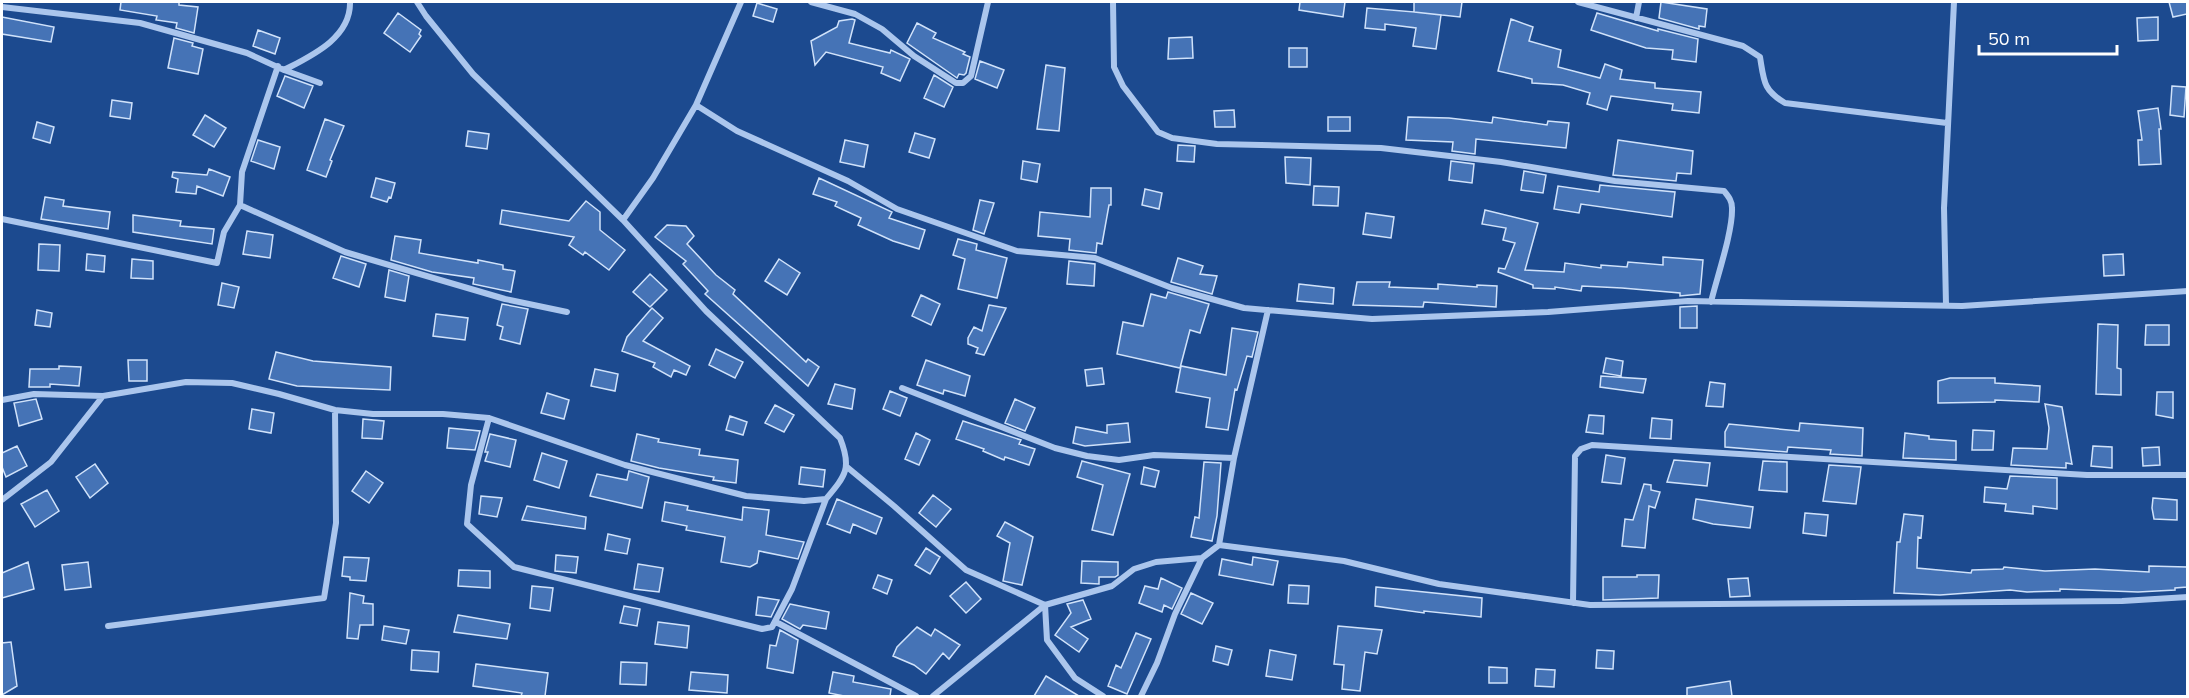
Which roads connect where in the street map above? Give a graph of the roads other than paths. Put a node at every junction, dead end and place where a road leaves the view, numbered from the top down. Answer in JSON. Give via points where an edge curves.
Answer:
{"nodes":[{"id":1,"x":350,"y":2,"type":"edge"},
{"id":2,"x":417,"y":2,"type":"edge"},
{"id":3,"x":741,"y":2,"type":"edge"},
{"id":4,"x":811,"y":2,"type":"edge"},
{"id":5,"x":988,"y":2,"type":"edge"},
{"id":6,"x":1113,"y":2,"type":"edge"},
{"id":7,"x":1578,"y":2,"type":"edge"},
{"id":8,"x":1639,"y":2,"type":"edge"},
{"id":9,"x":1954,"y":2,"type":"edge"},
{"id":10,"x":2,"y":7,"type":"edge"},
{"id":11,"x":1636,"y":18,"type":"junction"},
{"id":12,"x":281,"y":68,"type":"junction"},
{"id":13,"x":320,"y":83,"type":"dead end"},
{"id":14,"x":696,"y":105,"type":"junction"},
{"id":15,"x":1947,"y":123,"type":"junction"},
{"id":16,"x":240,"y":205,"type":"junction"},
{"id":17,"x":2,"y":219,"type":"edge"},
{"id":18,"x":623,"y":220,"type":"junction"},
{"id":19,"x":2187,"y":291,"type":"edge"},
{"id":20,"x":1711,"y":302,"type":"junction"},
{"id":21,"x":1946,"y":305,"type":"junction"},
{"id":22,"x":1268,"y":310,"type":"junction"},
{"id":23,"x":567,"y":312,"type":"dead end"},
{"id":24,"x":902,"y":388,"type":"dead end"},
{"id":25,"x":103,"y":396,"type":"junction"},
{"id":26,"x":2,"y":400,"type":"edge"},
{"id":27,"x":335,"y":410,"type":"junction"},
{"id":28,"x":489,"y":418,"type":"junction"},
{"id":29,"x":1234,"y":458,"type":"junction"},
{"id":30,"x":847,"y":467,"type":"junction"},
{"id":31,"x":2187,"y":475,"type":"edge"},
{"id":32,"x":826,"y":499,"type":"junction"},
{"id":33,"x":2,"y":500,"type":"edge"},
{"id":34,"x":1219,"y":545,"type":"junction"},
{"id":35,"x":1202,"y":558,"type":"junction"},
{"id":36,"x":2187,"y":597,"type":"edge"},
{"id":37,"x":1573,"y":603,"type":"junction"},
{"id":38,"x":1044,"y":605,"type":"junction"},
{"id":39,"x":776,"y":622,"type":"junction"},
{"id":40,"x":108,"y":626,"type":"dead end"},
{"id":41,"x":916,"y":696,"type":"edge"},
{"id":42,"x":933,"y":696,"type":"edge"},
{"id":43,"x":1103,"y":696,"type":"edge"},
{"id":44,"x":1141,"y":696,"type":"edge"}],
"edges":[{"from":1,"to":12,"type":"street","via":[[348,17],[335,38],[320,51]]},
{"from":2,"to":18,"type":"street","via":[[473,74]]},
{"from":3,"to":14,"type":"street"},
{"from":4,"to":5,"type":"street","via":[[855,14],[956,83],[963,83],[971,76]]},
{"from":6,"to":20,"type":"street","via":[[1114,67],[1123,86],[1158,132],[1172,138],[1217,144],[1381,148],[1615,181],[1724,191],[1732,206],[1731,220]]},
{"from":7,"to":11,"type":"street"},
{"from":8,"to":11,"type":"street"},
{"from":9,"to":15,"type":"street"},
{"from":10,"to":12,"type":"street","via":[[140,23],[247,52]]},
{"from":11,"to":15,"type":"street","via":[[1743,46],[1760,57],[1770,94],[1785,104]]},
{"from":12,"to":13,"type":"street"},
{"from":12,"to":16,"type":"street","via":[[242,172]]},
{"from":14,"to":18,"type":"street"},
{"from":14,"to":22,"type":"street","via":[[737,131],[848,181],[897,209],[1017,251],[1095,258],[1172,288],[1244,308]]},
{"from":15,"to":21,"type":"street"},
{"from":16,"to":17,"type":"street","via":[[224,231],[217,263]]},
{"from":16,"to":23,"type":"street","via":[[345,252],[505,299]]},
{"from":18,"to":30,"type":"street","via":[[706,311],[840,438]]},
{"from":19,"to":21,"type":"street"},
{"from":20,"to":21,"type":"street"},
{"from":20,"to":22,"type":"street","via":[[1372,319]]},
{"from":22,"to":29,"type":"street"},
{"from":24,"to":29,"type":"street","via":[[1055,448],[1087,456],[1119,460],[1154,455]]},
{"from":25,"to":26,"type":"street","via":[[34,394]]},
{"from":25,"to":27,"type":"street","via":[[186,382],[232,383]]},
{"from":25,"to":33,"type":"street","via":[[51,462]]},
{"from":27,"to":28,"type":"street"},
{"from":27,"to":40,"type":"street","via":[[336,523],[324,598]]},
{"from":28,"to":32,"type":"street","via":[[625,465],[746,496]]},
{"from":28,"to":39,"type":"street","via":[[471,485],[467,524],[514,567],[762,629]]},
{"from":29,"to":34,"type":"street"},
{"from":30,"to":32,"type":"street"},
{"from":30,"to":38,"type":"street","via":[[966,570]]},
{"from":31,"to":37,"type":"street","via":[[2087,475],[1592,445],[1575,456]]},
{"from":32,"to":39,"type":"street"},
{"from":34,"to":35,"type":"street"},
{"from":34,"to":37,"type":"street","via":[[1344,561],[1439,584]]},
{"from":35,"to":38,"type":"street","via":[[1156,562],[1134,569],[1112,586]]},
{"from":35,"to":44,"type":"street"},
{"from":36,"to":37,"type":"street"},
{"from":38,"to":42,"type":"street"},
{"from":38,"to":43,"type":"street","via":[[1047,640],[1075,678]]},
{"from":39,"to":41,"type":"street"}]}
